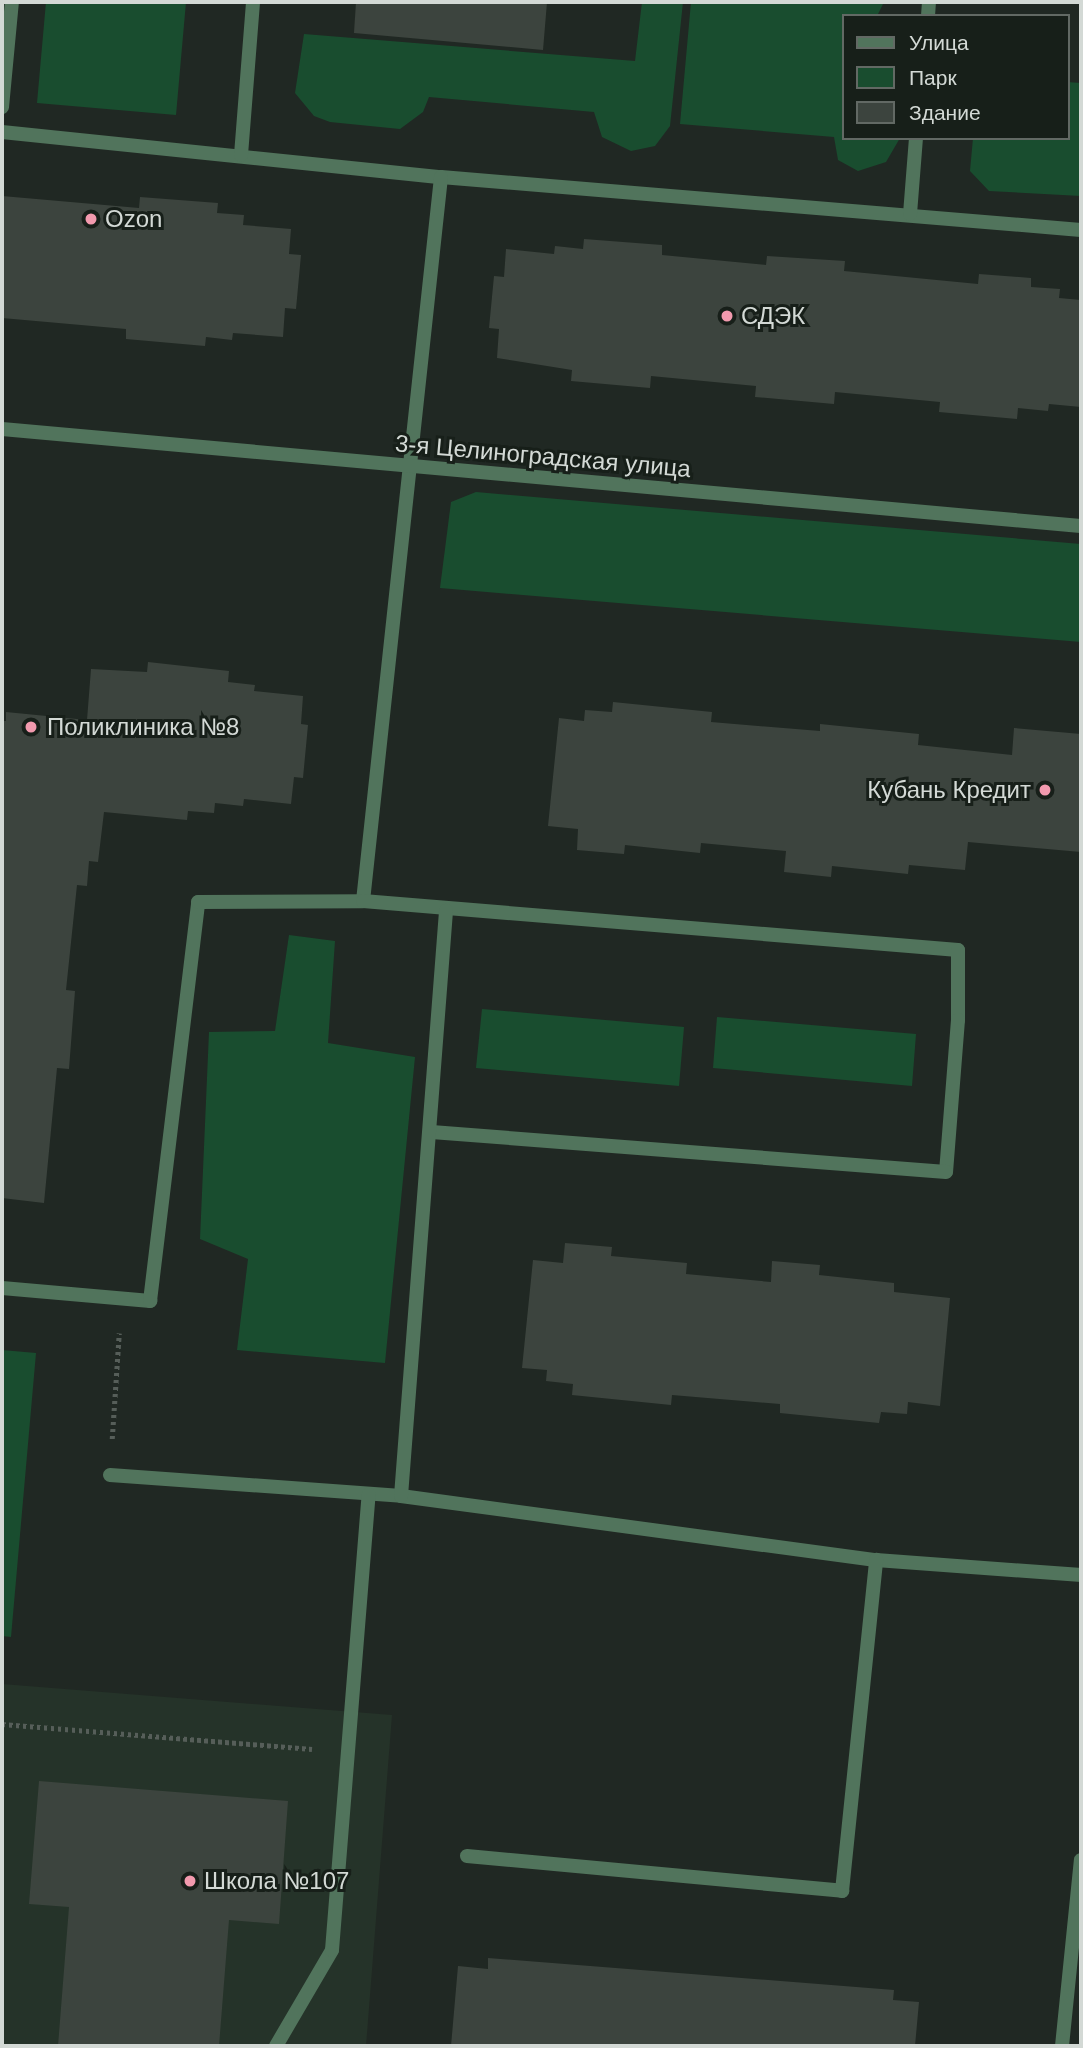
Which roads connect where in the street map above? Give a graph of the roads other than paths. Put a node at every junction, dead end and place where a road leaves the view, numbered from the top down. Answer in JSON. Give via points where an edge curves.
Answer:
{"nodes":[{"id":1,"x":12,"y":2,"type":"edge"},
{"id":2,"x":253,"y":2,"type":"edge"},
{"id":3,"x":2,"y":107,"type":"edge"},
{"id":4,"x":2,"y":132,"type":"edge"},
{"id":5,"x":916,"y":140,"type":"edge"},
{"id":6,"x":241,"y":155,"type":"junction"},
{"id":7,"x":441,"y":177,"type":"junction"},
{"id":8,"x":909,"y":214,"type":"junction"},
{"id":9,"x":1081,"y":230,"type":"edge"},
{"id":10,"x":2,"y":429,"type":"edge"},
{"id":11,"x":408,"y":467,"type":"junction"},
{"id":12,"x":1081,"y":526,"type":"edge"},
{"id":13,"x":363,"y":901,"type":"junction"},
{"id":14,"x":446,"y":911,"type":"junction"},
{"id":15,"x":432,"y":1132,"type":"junction"},
{"id":16,"x":2,"y":1288,"type":"edge"},
{"id":17,"x":110,"y":1475,"type":"road end"},
{"id":18,"x":369,"y":1494,"type":"junction"},
{"id":19,"x":401,"y":1496,"type":"junction"},
{"id":20,"x":876,"y":1560,"type":"junction"},
{"id":21,"x":1081,"y":1575,"type":"edge"},
{"id":22,"x":467,"y":1856,"type":"dead end"},
{"id":23,"x":1081,"y":1860,"type":"edge"},
{"id":24,"x":1079,"y":1893,"type":"edge"},
{"id":25,"x":276,"y":2046,"type":"edge"},
{"id":26,"x":1062,"y":2046,"type":"edge"}],
"edges":[{"from":1,"to":3,"type":"street"},
{"from":2,"to":6,"type":"street"},
{"from":4,"to":6,"type":"street"},
{"from":5,"to":8,"type":"street"},
{"from":6,"to":7,"type":"street"},
{"from":7,"to":8,"type":"street"},
{"from":7,"to":11,"type":"street","via":[[420,394]]},
{"from":8,"to":9,"type":"street"},
{"from":10,"to":11,"type":"street","name":"3-я Целиноградская улица"},
{"from":11,"to":12,"type":"street","name":"3-я Целиноградская улица"},
{"from":11,"to":13,"type":"street"},
{"from":13,"to":14,"type":"street"},
{"from":13,"to":16,"type":"street","via":[[198,902],[150,1301]]},
{"from":14,"to":15,"type":"street"},
{"from":14,"to":15,"type":"street","via":[[958,950],[958,1020],[946,1172]]},
{"from":15,"to":19,"type":"street"},
{"from":17,"to":18,"type":"street"},
{"from":18,"to":19,"type":"street"},
{"from":18,"to":25,"type":"street","via":[[332,1950]]},
{"from":19,"to":20,"type":"street"},
{"from":20,"to":21,"type":"street"},
{"from":20,"to":22,"type":"street","via":[[842,1891]]},
{"from":23,"to":24,"type":"street"},
{"from":24,"to":26,"type":"street"}]}
